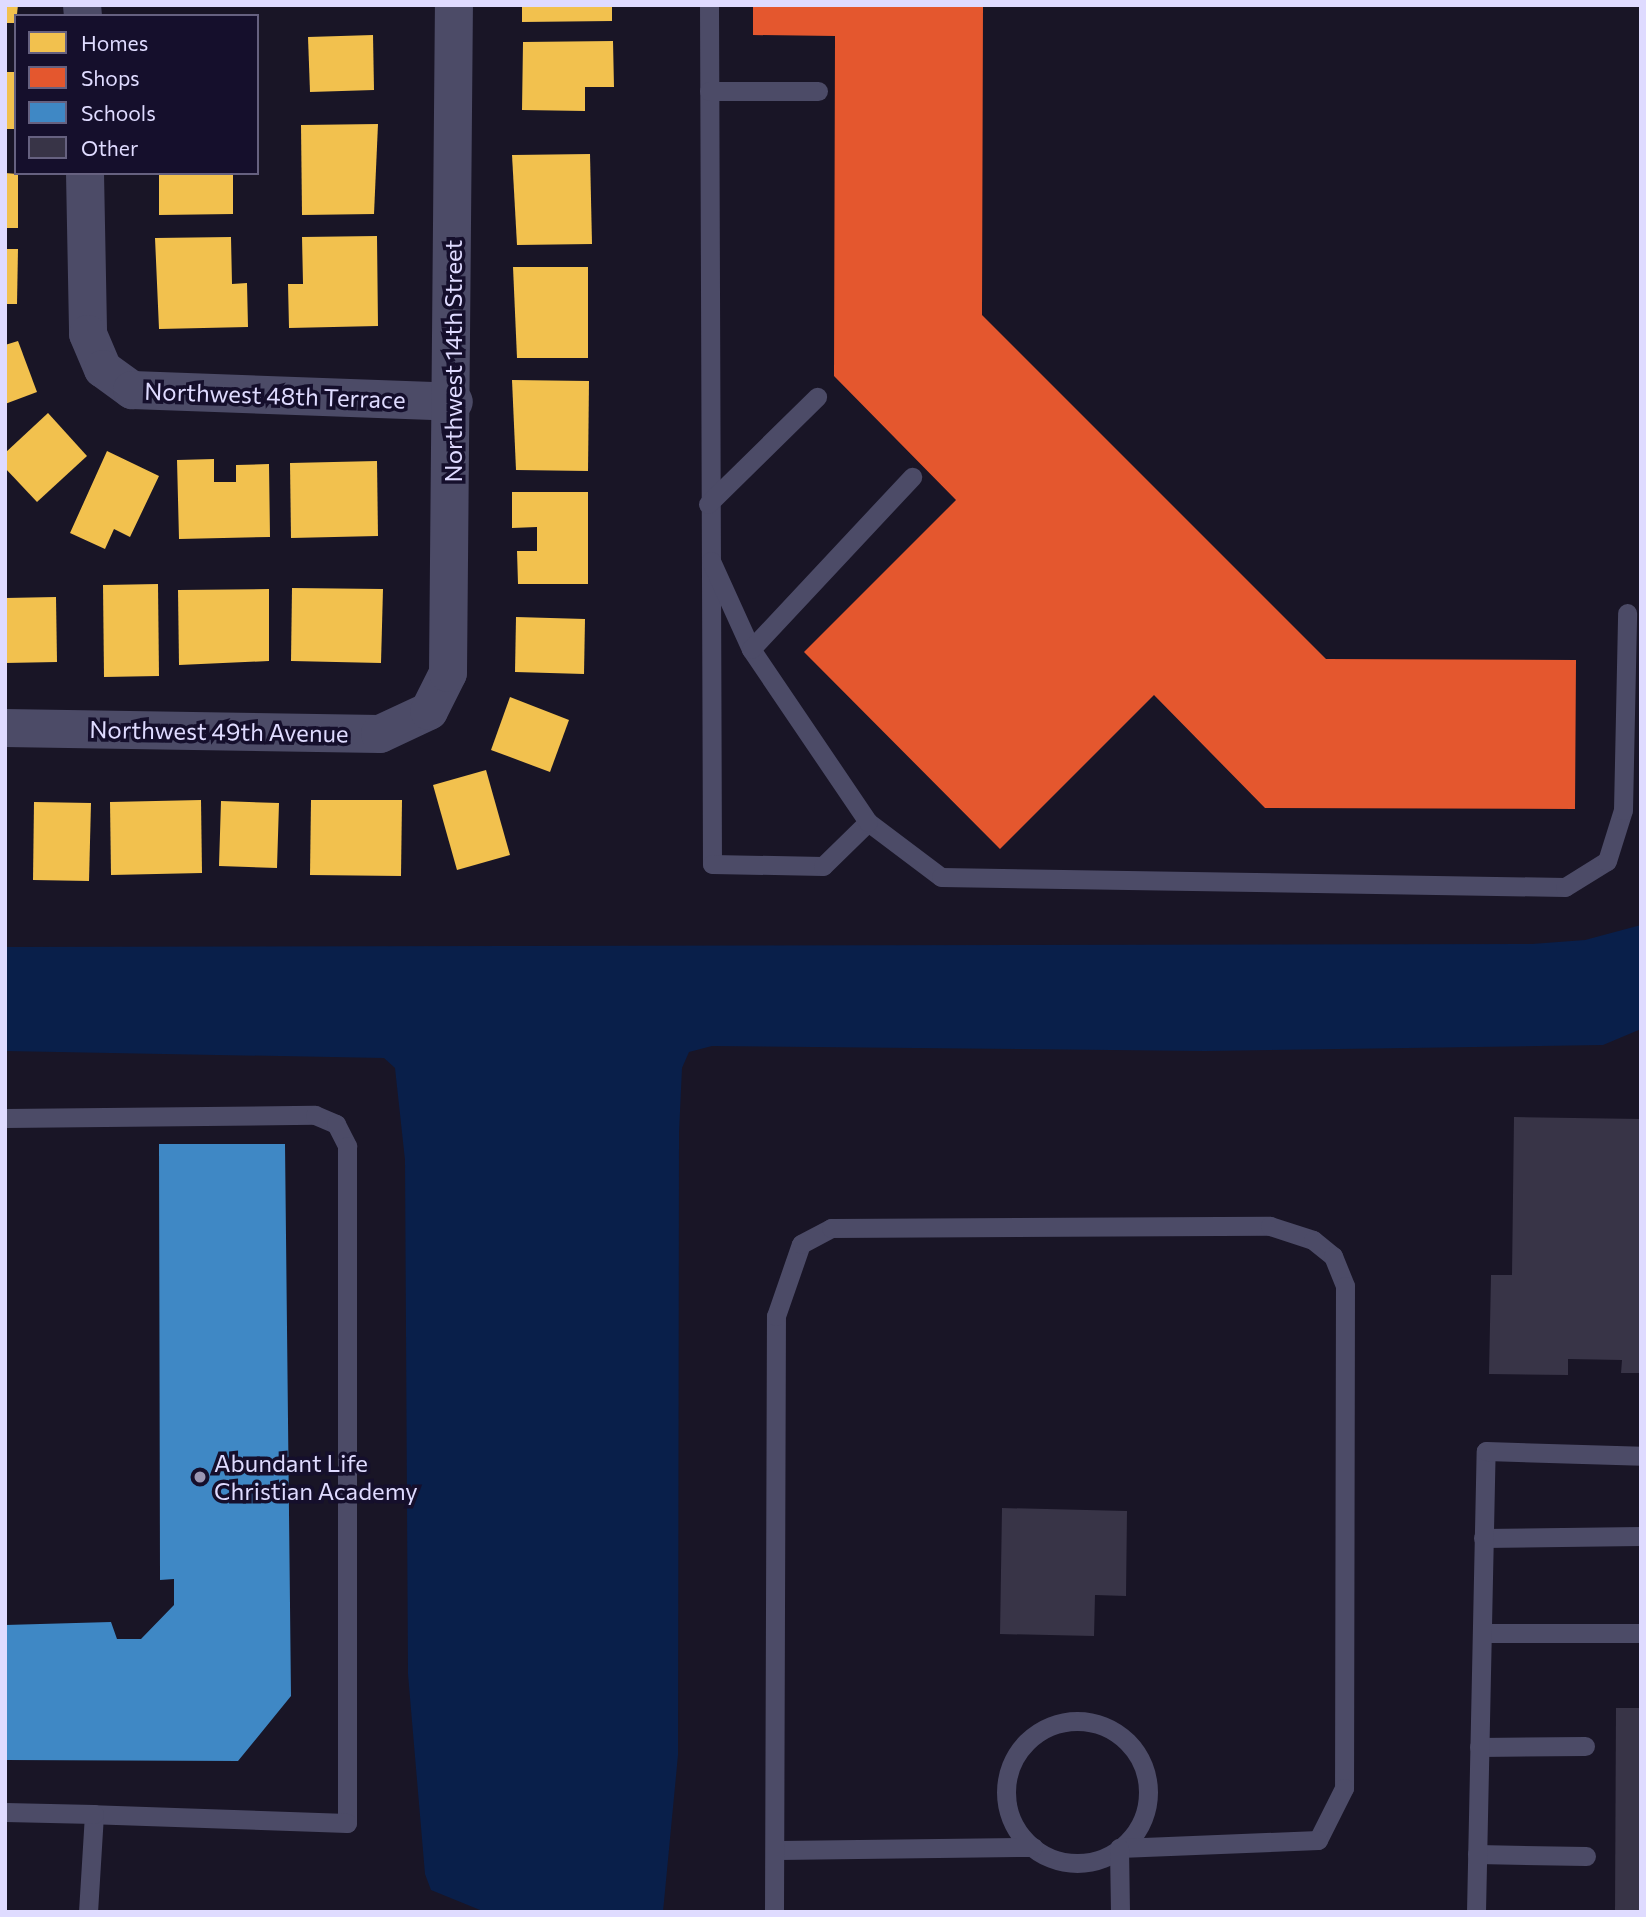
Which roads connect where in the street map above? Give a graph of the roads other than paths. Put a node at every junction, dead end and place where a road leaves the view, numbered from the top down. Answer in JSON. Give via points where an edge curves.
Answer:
{"nodes":[{"id":1,"x":454,"y":5,"type":"edge"},
{"id":2,"x":709,"y":5,"type":"edge"},
{"id":3,"x":709,"y":91,"type":"junction"},
{"id":4,"x":818,"y":91,"type":"dead end"},
{"id":5,"x":85,"y":175,"type":"edge"},
{"id":6,"x":817,"y":397,"type":"dead end"},
{"id":7,"x":454,"y":402,"type":"junction"},
{"id":8,"x":912,"y":477,"type":"dead end"},
{"id":9,"x":708,"y":504,"type":"junction"},
{"id":10,"x":708,"y":554,"type":"junction"},
{"id":11,"x":1627,"y":613,"type":"dead end"},
{"id":12,"x":751,"y":649,"type":"junction"},
{"id":13,"x":429,"y":711,"type":"joint"},
{"id":14,"x":5,"y":728,"type":"edge"},
{"id":15,"x":868,"y":822,"type":"junction"},
{"id":16,"x":5,"y":1118,"type":"edge"},
{"id":17,"x":1641,"y":1456,"type":"edge"},
{"id":18,"x":1641,"y":1536,"type":"edge"},
{"id":19,"x":1483,"y":1538,"type":"junction"},
{"id":20,"x":1482,"y":1633,"type":"junction"},
{"id":21,"x":1641,"y":1633,"type":"edge"},
{"id":22,"x":1585,"y":1746,"type":"dead end"},
{"id":23,"x":1479,"y":1747,"type":"junction"},
{"id":24,"x":5,"y":1812,"type":"edge"},
{"id":25,"x":94,"y":1814,"type":"junction"},
{"id":26,"x":1033,"y":1847,"type":"junction"},
{"id":27,"x":1119,"y":1848,"type":"junction"},
{"id":28,"x":779,"y":1850,"type":"junction"},
{"id":29,"x":1477,"y":1854,"type":"junction"},
{"id":30,"x":1586,"y":1856,"type":"dead end"},
{"id":31,"x":88,"y":1912,"type":"edge"},
{"id":32,"x":774,"y":1912,"type":"edge"},
{"id":33,"x":1120,"y":1912,"type":"edge"},
{"id":34,"x":1476,"y":1912,"type":"edge"}],
"edges":[{"from":1,"to":7,"type":"street","name":"Northwest 14th Street"},
{"from":2,"to":3,"type":"lane"},
{"from":3,"to":4,"type":"lane"},
{"from":3,"to":9,"type":"lane"},
{"from":5,"to":7,"type":"street","name":"Northwest 48th Terrace","via":[[88,334],[103,369],[132,390]]},
{"from":6,"to":9,"type":"lane"},
{"from":7,"to":13,"type":"street","name":"Northwest 14th Street","via":[[448,673]]},
{"from":8,"to":12,"type":"lane"},
{"from":9,"to":10,"type":"lane"},
{"from":10,"to":12,"type":"lane"},
{"from":10,"to":15,"type":"lane","via":[[712,864],[822,866]]},
{"from":11,"to":15,"type":"lane","via":[[1623,810],[1607,861],[1565,887],[941,877]]},
{"from":12,"to":15,"type":"lane"},
{"from":13,"to":14,"type":"street","name":"Northwest 49th Avenue","via":[[380,734]]},
{"from":16,"to":25,"type":"lane","via":[[315,1115],[336,1124],[347,1146],[347,1823]]},
{"from":17,"to":19,"type":"lane","via":[[1486,1451]]},
{"from":18,"to":19,"type":"lane"},
{"from":19,"to":20,"type":"lane"},
{"from":20,"to":21,"type":"lane"},
{"from":20,"to":23,"type":"lane"},
{"from":22,"to":23,"type":"lane"},
{"from":23,"to":29,"type":"lane"},
{"from":24,"to":25,"type":"lane"},
{"from":25,"to":31,"type":"lane"},
{"from":26,"to":27,"type":"lane","via":[[1067,1862],[1103,1858]]},
{"from":26,"to":27,"type":"lane","via":[[1011,1818],[1007,1782],[1028,1741],[1069,1721],[1105,1726],[1143,1765],[1147,1802],[1132,1836]]},
{"from":26,"to":28,"type":"lane"},
{"from":27,"to":28,"type":"lane","via":[[1318,1840],[1344,1788],[1345,1286],[1333,1255],[1313,1240],[1270,1226],[831,1228],[801,1244],[776,1316]]},
{"from":27,"to":33,"type":"lane"},
{"from":28,"to":32,"type":"lane"},
{"from":29,"to":30,"type":"lane"},
{"from":29,"to":34,"type":"lane"}]}
